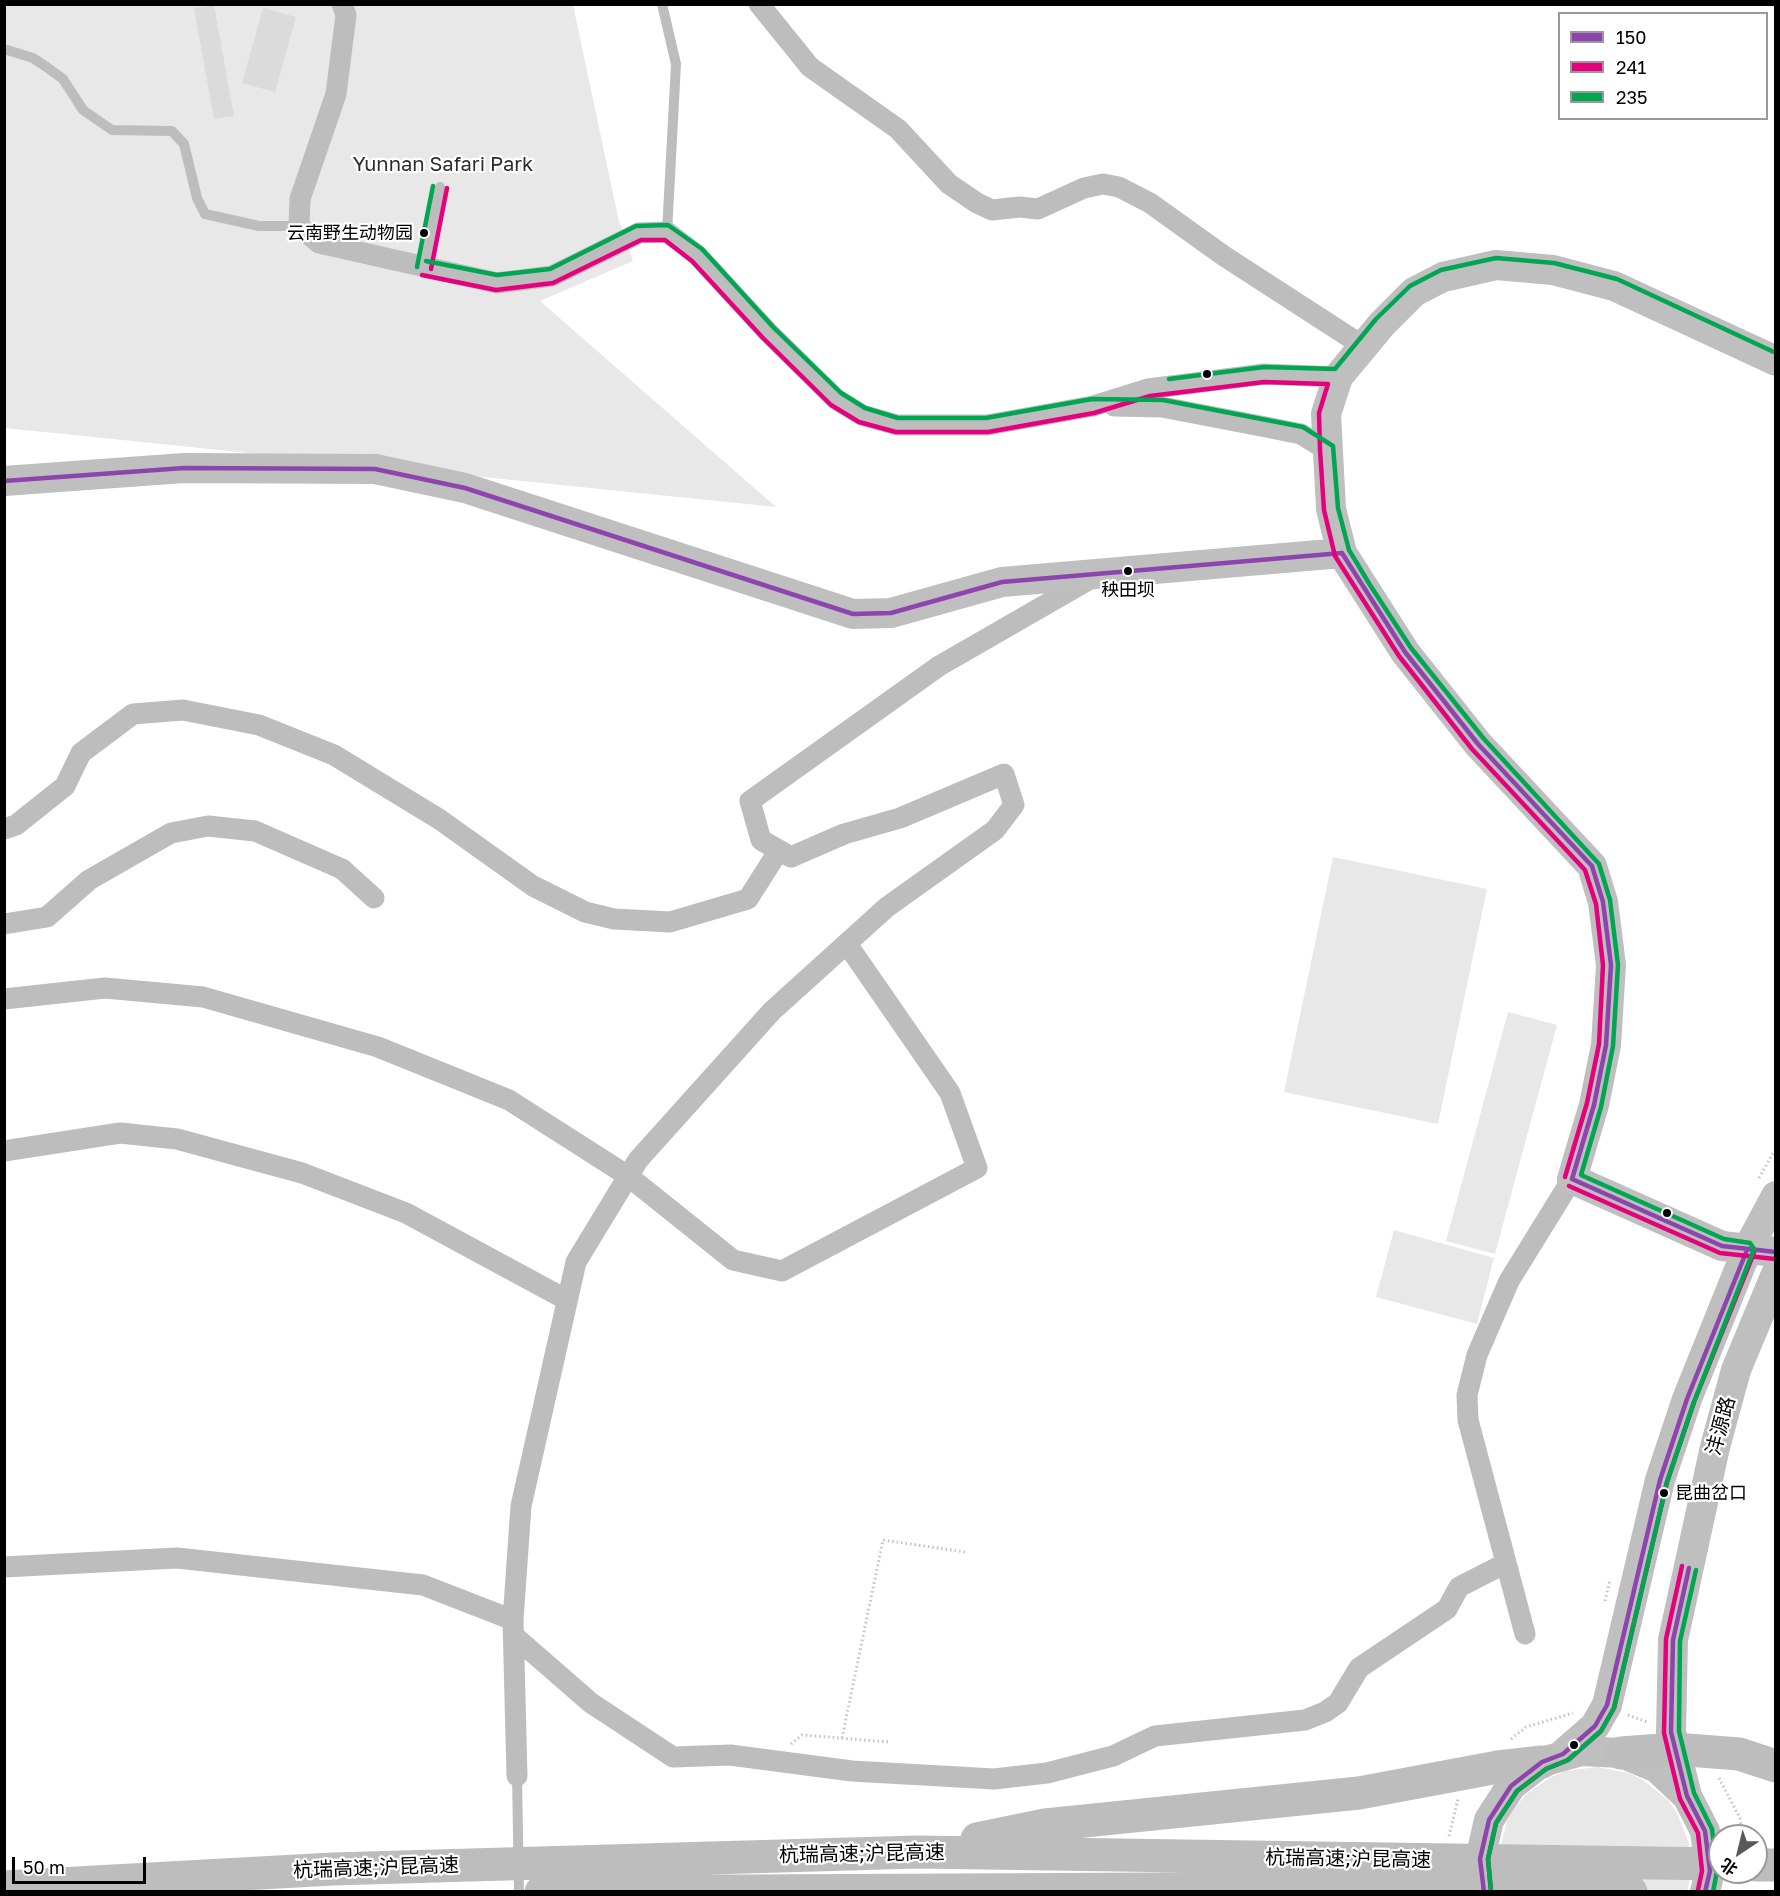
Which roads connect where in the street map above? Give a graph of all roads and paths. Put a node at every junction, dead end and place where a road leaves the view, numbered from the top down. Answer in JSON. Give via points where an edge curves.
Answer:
{"nodes":[{"id":1,"x":342,"y":4,"type":"edge"},
{"id":2,"x":662,"y":4,"type":"edge"},
{"id":3,"x":759,"y":4,"type":"edge"},
{"id":4,"x":4,"y":49,"type":"edge"},
{"id":5,"x":440,"y":187,"type":"dead end"},
{"id":6,"x":299,"y":226,"type":"junction"},
{"id":7,"x":667,"y":232,"type":"junction"},
{"id":8,"x":424,"y":268,"type":"junction"},
{"id":9,"x":1363,"y":346,"type":"junction"},
{"id":10,"x":1776,"y":361,"type":"edge"},
{"id":11,"x":1338,"y":377,"type":"junction"},
{"id":12,"x":1092,"y":406,"type":"junction"},
{"id":13,"x":1326,"y":450,"type":"junction"},
{"id":14,"x":4,"y":481,"type":"edge"},
{"id":15,"x":1342,"y":553,"type":"junction"},
{"id":16,"x":1101,"y":574,"type":"junction"},
{"id":17,"x":4,"y":829,"type":"edge"},
{"id":18,"x":779,"y":850,"type":"junction"},
{"id":19,"x":374,"y":898,"type":"dead end"},
{"id":20,"x":4,"y":924,"type":"edge"},
{"id":21,"x":847,"y":944,"type":"junction"},
{"id":22,"x":4,"y":999,"type":"edge"},
{"id":23,"x":4,"y":1151,"type":"edge"},
{"id":24,"x":628,"y":1176,"type":"junction"},
{"id":25,"x":1572,"y":1179,"type":"junction"},
{"id":26,"x":1776,"y":1196,"type":"edge"},
{"id":27,"x":1761,"y":1251,"type":"edge"},
{"id":28,"x":1776,"y":1274,"type":"edge"},
{"id":29,"x":567,"y":1300,"type":"junction"},
{"id":30,"x":965,"y":1552,"type":"dead end"},
{"id":31,"x":1506,"y":1563,"type":"junction"},
{"id":32,"x":4,"y":1567,"type":"edge"},
{"id":33,"x":514,"y":1628,"type":"junction"},
{"id":34,"x":1525,"y":1634,"type":"dead end"},
{"id":35,"x":842,"y":1738,"type":"junction"},
{"id":36,"x":889,"y":1742,"type":"dead end"},
{"id":37,"x":1684,"y":1750,"type":"junction"},
{"id":38,"x":1621,"y":1753,"type":"junction"},
{"id":39,"x":1553,"y":1758,"type":"junction"},
{"id":40,"x":771,"y":1760,"type":"junction"},
{"id":41,"x":1776,"y":1766,"type":"edge"},
{"id":42,"x":517,"y":1776,"type":"joint"},
{"id":43,"x":1687,"y":1796,"type":"junction"},
{"id":44,"x":1741,"y":1824,"type":"edge"},
{"id":45,"x":918,"y":1851,"type":"junction"},
{"id":46,"x":1708,"y":1864,"type":"edge"},
{"id":47,"x":1362,"y":1874,"type":"junction"},
{"id":48,"x":4,"y":1887,"type":"edge"},
{"id":49,"x":846,"y":1891,"type":"edge"},
{"id":50,"x":519,"y":1892,"type":"edge"},
{"id":51,"x":541,"y":1892,"type":"edge"},
{"id":52,"x":1484,"y":1892,"type":"edge"},
{"id":53,"x":1631,"y":1892,"type":"edge"},
{"id":54,"x":1705,"y":1892,"type":"edge"}],
"edges":[{"from":1,"to":6,"type":"street","via":[[346,15],[336,94],[300,199]]},
{"from":2,"to":7,"type":"lane","via":[[676,64]]},
{"from":3,"to":9,"type":"street","via":[[810,67],[898,129],[949,184],[977,203],[992,210],[1038,209],[1084,188],[1102,184],[1119,187],[1150,203]]},
{"from":4,"to":6,"type":"lane","via":[[33,58],[63,79],[82,110],[112,130],[172,131],[184,144],[197,198],[205,214],[259,226]]},
{"from":5,"to":8,"type":"lane"},
{"from":6,"to":8,"type":"street","via":[[319,243]]},
{"from":7,"to":8,"type":"street","via":[[639,233],[552,276],[497,283]]},
{"from":7,"to":12,"type":"street","via":[[697,255],[836,399],[862,415],[897,425],[987,425]]},
{"from":9,"to":10,"type":"street","via":[[1414,292],[1443,277],[1496,265],[1553,270],[1614,286]]},
{"from":9,"to":11,"type":"street"},
{"from":11,"to":12,"type":"street","via":[[1264,374],[1148,389]]},
{"from":11,"to":13,"type":"street","via":[[1326,414]]},
{"from":12,"to":13,"type":"street","via":[[1162,407],[1300,434]]},
{"from":13,"to":15,"type":"street","via":[[1331,509]]},
{"from":14,"to":16,"type":"street","via":[[184,468],[375,469],[465,488],[853,614],[891,613],[1002,582]]},
{"from":15,"to":16,"type":"street"},
{"from":15,"to":25,"type":"street","via":[[1405,652],[1478,744],[1593,866],[1603,902],[1611,965],[1606,1045],[1594,1106]]},
{"from":16,"to":18,"type":"street","via":[[939,666],[750,801],[761,840]]},
{"from":17,"to":18,"type":"street","via":[[16,825],[65,786],[81,753],[133,714],[183,710],[259,725],[334,755],[439,819],[533,886],[585,912],[614,919],[670,922],[748,899]]},
{"from":18,"to":21,"type":"street","via":[[791,857],[844,834],[900,818],[1004,774],[1014,805],[994,830],[887,907]]},
{"from":19,"to":20,"type":"street","via":[[342,869],[255,831],[208,826],[171,833],[89,880],[47,917]]},
{"from":21,"to":24,"type":"street","via":[[772,1011]]},
{"from":21,"to":24,"type":"street","via":[[950,1093],[977,1168],[782,1271],[733,1260]]},
{"from":22,"to":24,"type":"street","via":[[105,987],[203,998],[378,1047],[508,1100]]},
{"from":23,"to":29,"type":"street","via":[[120,1133],[177,1139],[268,1163],[406,1214]]},
{"from":24,"to":29,"type":"street","via":[[576,1262]]},
{"from":25,"to":27,"type":"street","via":[[1722,1246]]},
{"from":25,"to":31,"type":"street","via":[[1509,1281],[1477,1356],[1467,1395],[1468,1420]]},
{"from":26,"to":27,"type":"street","name":"沣源路"},
{"from":27,"to":39,"type":"street","name":"沣源路","via":[[1687,1399],[1660,1480],[1607,1705],[1595,1726]]},
{"from":28,"to":37,"type":"street","name":"沣源路","via":[[1736,1370],[1715,1447],[1676,1629],[1671,1689]]},
{"from":29,"to":33,"type":"street","via":[[520,1506]]},
{"from":30,"to":35,"type":"path","via":[[883,1540]]},
{"from":31,"to":34,"type":"street"},
{"from":31,"to":40,"type":"street","via":[[1459,1587],[1447,1609],[1359,1668],[1338,1703],[1305,1720],[1155,1736],[1113,1756],[1047,1773],[994,1779],[852,1771]]},
{"from":32,"to":33,"type":"street","via":[[188,1559],[423,1585]]},
{"from":33,"to":40,"type":"street","via":[[591,1703],[673,1757],[730,1755]]},
{"from":33,"to":42,"type":"street"},
{"from":35,"to":36,"type":"path"},
{"from":35,"to":40,"type":"path","via":[[802,1735]]},
{"from":37,"to":38,"type":"highway"},
{"from":37,"to":41,"type":"highway","via":[[1739,1754]]},
{"from":37,"to":43,"type":"street","name":"沣源路"},
{"from":37,"to":44,"type":"path","via":[[1716,1771]]},
{"from":38,"to":39,"type":"street","via":[[1581,1751]]},
{"from":38,"to":43,"type":"street","via":[[1658,1768]]},
{"from":39,"to":45,"type":"highway","via":[[1359,1792],[1045,1825]]},
{"from":39,"to":52,"type":"street","name":"沣源路","via":[[1511,1786],[1489,1820],[1480,1859]]},
{"from":42,"to":50,"type":"lane"},
{"from":43,"to":54,"type":"street","via":[[1705,1831],[1710,1871]]},
{"from":45,"to":47,"type":"highway","name":"杭瑞高速;沪昆高速"},
{"from":45,"to":48,"type":"highway","name":"杭瑞高速;沪昆高速","via":[[333,1869]]},
{"from":46,"to":47,"type":"highway","name":"杭瑞高速;沪昆高速"},
{"from":47,"to":49,"type":"highway","name":"杭瑞高速;沪昆高速"},
{"from":47,"to":53,"type":"highway","name":"杭瑞高速;沪昆高速"},
{"from":49,"to":51,"type":"highway","name":"杭瑞高速;沪昆高速"}]}
